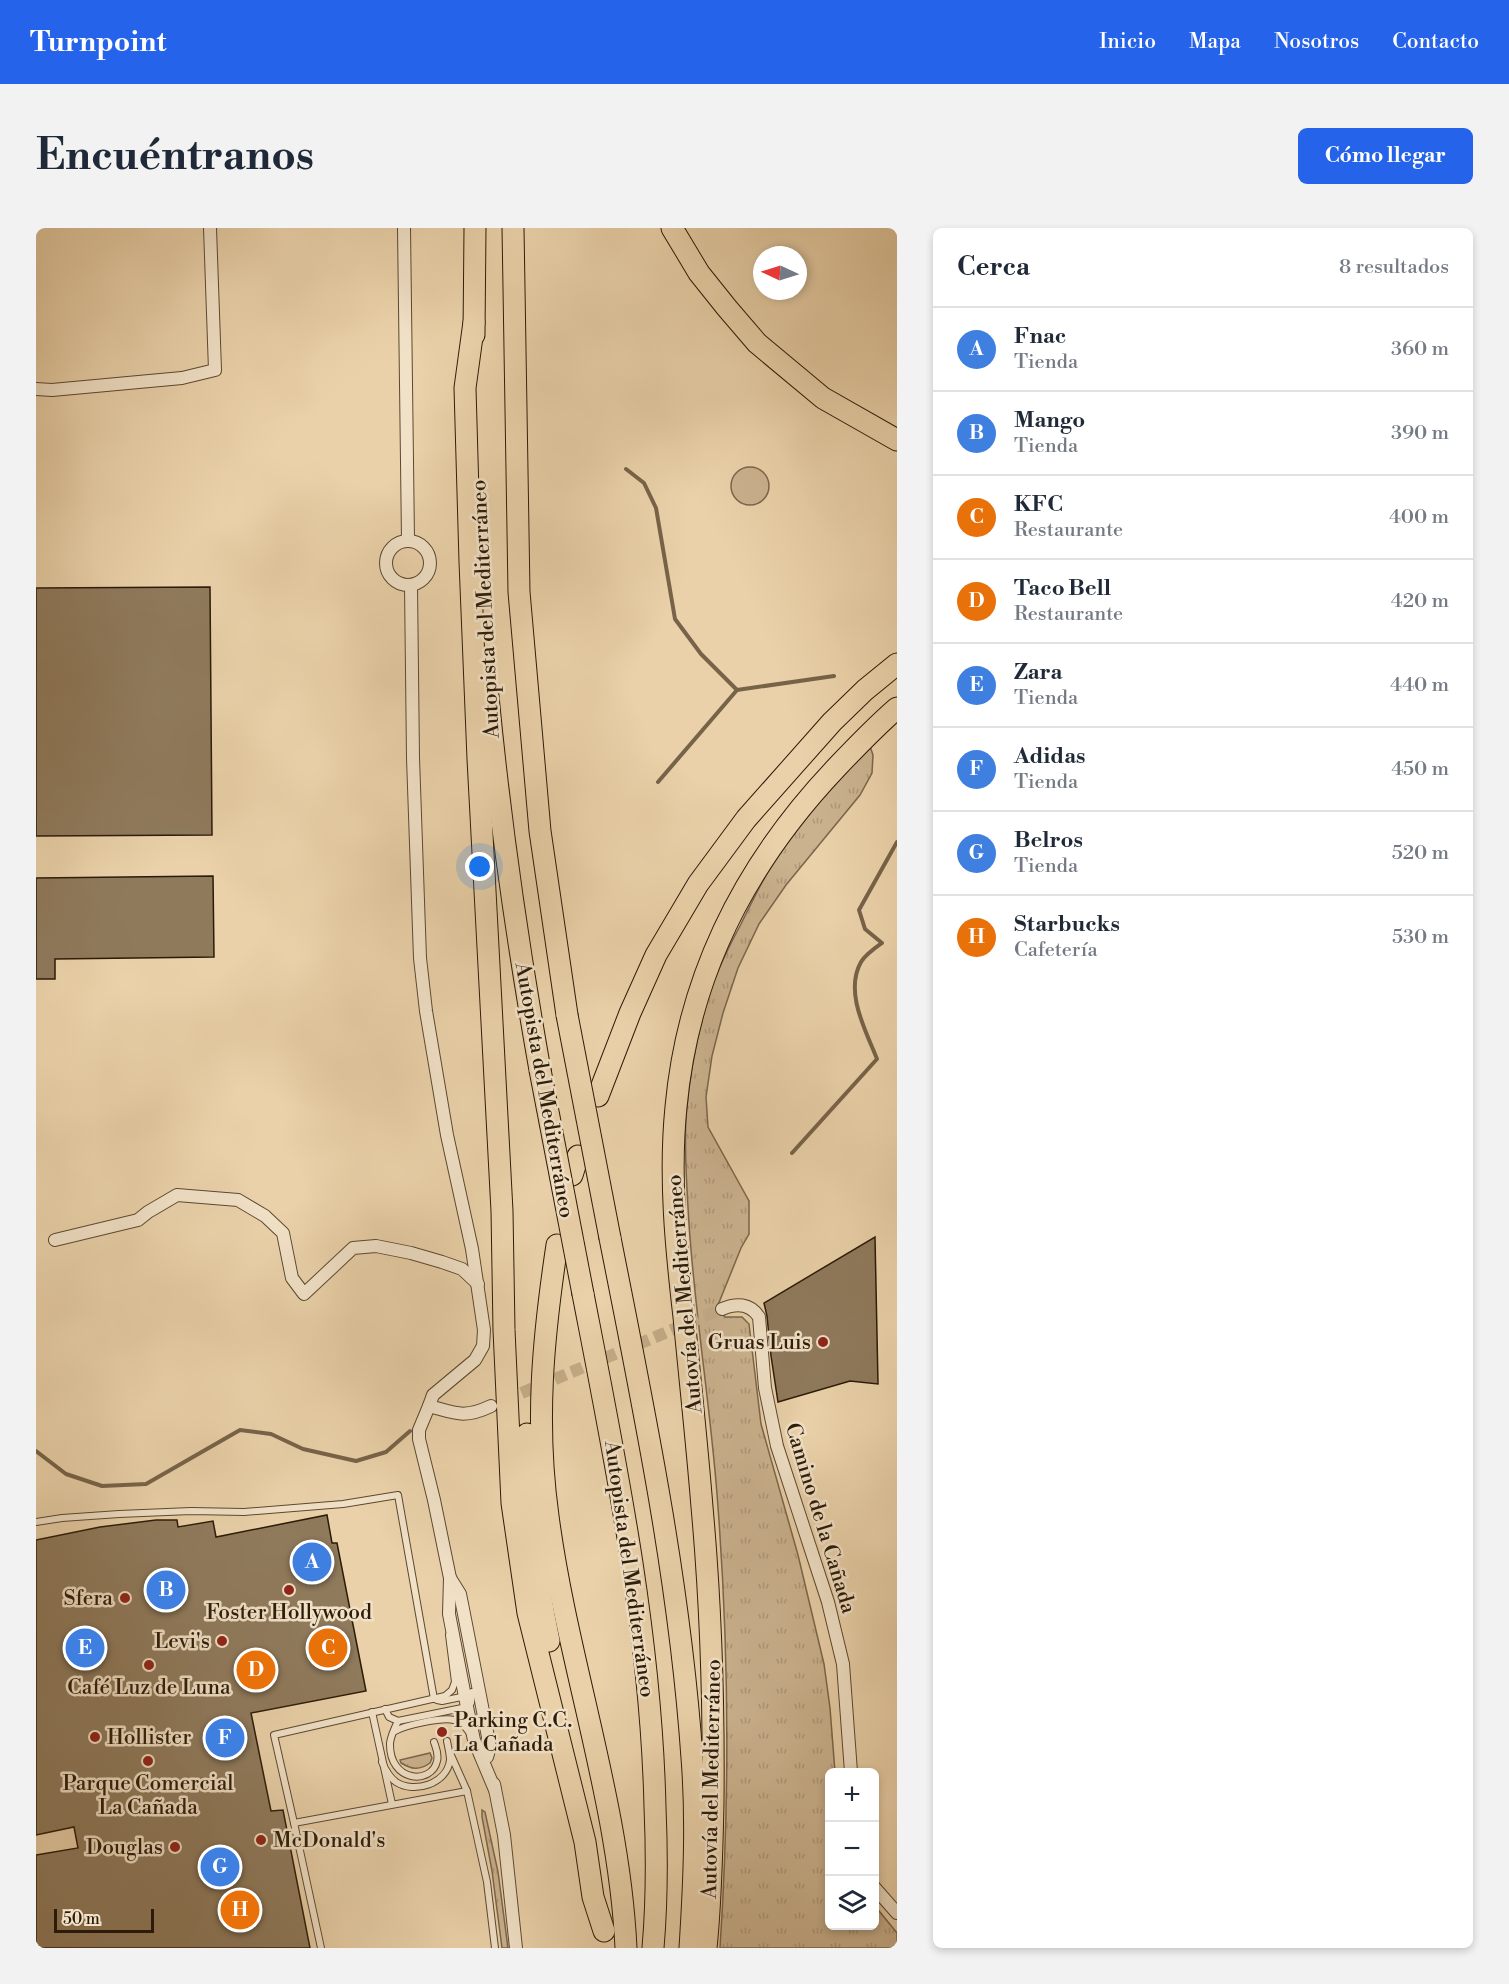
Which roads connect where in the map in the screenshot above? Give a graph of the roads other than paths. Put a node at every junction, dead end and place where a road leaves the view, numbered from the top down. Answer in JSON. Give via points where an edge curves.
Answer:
{"nodes":[{"id":1,"x":210,"y":228,"type":"edge"},
{"id":2,"x":404,"y":228,"type":"edge"},
{"id":3,"x":475,"y":228,"type":"edge"},
{"id":4,"x":513,"y":228,"type":"edge"},
{"id":5,"x":672,"y":228,"type":"edge"},
{"id":6,"x":474,"y":322,"type":"junction"},
{"id":7,"x":36,"y":389,"type":"edge"},
{"id":8,"x":897,"y":440,"type":"edge"},
{"id":9,"x":408,"y":540,"type":"junction"},
{"id":10,"x":411,"y":585,"type":"junction"},
{"id":11,"x":897,"y":664,"type":"edge"},
{"id":12,"x":897,"y":708,"type":"edge"},
{"id":13,"x":598,"y":1096,"type":"dead end"},
{"id":14,"x":55,"y":1240,"type":"dead end"},
{"id":15,"x":557,"y":1245,"type":"dead end"},
{"id":16,"x":478,"y":1284,"type":"junction"},
{"id":17,"x":547,"y":1310,"type":"junction"},
{"id":18,"x":722,"y":1310,"type":"tunnel mouth"},
{"id":19,"x":429,"y":1406,"type":"junction"},
{"id":20,"x":491,"y":1406,"type":"tunnel mouth"},
{"id":21,"x":36,"y":1522,"type":"edge"},
{"id":22,"x":450,"y":1578,"type":"junction"},
{"id":23,"x":450,"y":1599,"type":"junction"},
{"id":24,"x":449,"y":1614,"type":"junction"},
{"id":25,"x":434,"y":1699,"type":"junction"},
{"id":26,"x":470,"y":1700,"type":"junction"},
{"id":27,"x":385,"y":1709,"type":"junction"},
{"id":28,"x":372,"y":1712,"type":"junction"},
{"id":29,"x":416,"y":1718,"type":"junction"},
{"id":30,"x":398,"y":1721,"type":"junction"},
{"id":31,"x":428,"y":1722,"type":"junction"},
{"id":32,"x":395,"y":1731,"type":"junction"},
{"id":33,"x":474,"y":1740,"type":"junction"},
{"id":34,"x":447,"y":1741,"type":"dead end"},
{"id":35,"x":434,"y":1742,"type":"dead end"},
{"id":36,"x":449,"y":1750,"type":"junction"},
{"id":37,"x":487,"y":1756,"type":"junction"},
{"id":38,"x":382,"y":1762,"type":"junction"},
{"id":39,"x":852,"y":1768,"type":"edge"},
{"id":40,"x":495,"y":1790,"type":"junction"},
{"id":41,"x":467,"y":1791,"type":"junction"},
{"id":42,"x":392,"y":1804,"type":"junction"},
{"id":43,"x":294,"y":1823,"type":"junction"},
{"id":44,"x":879,"y":1893,"type":"edge"},
{"id":45,"x":897,"y":1913,"type":"edge"},
{"id":46,"x":604,"y":1939,"type":"edge"},
{"id":47,"x":321,"y":1948,"type":"edge"},
{"id":48,"x":495,"y":1948,"type":"edge"},
{"id":49,"x":516,"y":1948,"type":"edge"},
{"id":50,"x":626,"y":1948,"type":"edge"},
{"id":51,"x":653,"y":1948,"type":"edge"},
{"id":52,"x":690,"y":1948,"type":"edge"},
{"id":53,"x":706,"y":1948,"type":"edge"}],
"edges":[{"from":1,"to":7,"type":"street","via":[[215,370],[182,378]]},
{"from":2,"to":9,"type":"street"},
{"from":3,"to":6,"type":"highway","name":"Autopista del Mediterráneo"},
{"from":4,"to":52,"type":"highway","name":"Autopista del Mediterráneo","bridge":true,"via":[[519,592],[540,831],[567,1015],[669,1558],[693,1758],[695,1832]]},
{"from":5,"to":8,"type":"highway","via":[[699,273],[757,343],[823,398]]},
{"from":6,"to":46,"type":"highway","via":[[465,388],[470,562],[502,1211],[512,1503],[528,1613],[585,1842]]},
{"from":6,"to":51,"type":"highway","name":"Autopista del Mediterráneo","bridge":true,"via":[[478,497],[495,770],[522,969],[614,1454],[646,1660],[654,1750]]},
{"from":9,"to":10,"type":"street","via":[[420,544],[430,561],[423,579]]},
{"from":9,"to":10,"type":"street","via":[[397,543],[386,560],[394,580]]},
{"from":10,"to":16,"type":"street","via":[[420,958],[447,1135]]},
{"from":11,"to":13,"type":"highway","via":[[832,722],[746,819],[698,884],[656,955]]},
{"from":12,"to":53,"type":"highway","name":"Autovía del Mediterráneo","via":[[824,780],[765,855],[743,892],[720,936],[690,1022],[676,1107],[673,1165],[678,1263],[712,1646],[712,1870]]},
{"from":14,"to":16,"type":"street","via":[[138,1221],[177,1195],[238,1200],[265,1216],[283,1233],[292,1278],[304,1293],[354,1248],[376,1246],[462,1269]]},
{"from":15,"to":17,"type":"highway"},
{"from":16,"to":19,"type":"street","via":[[483,1346],[475,1360],[433,1395]]},
{"from":17,"to":46,"type":"highway","via":[[532,1348],[530,1374],[527,1424],[532,1544],[541,1604],[581,1782]]},
{"from":17,"to":50,"type":"highway","via":[[541,1442],[548,1516],[608,1805]]},
{"from":18,"to":39,"type":"street","name":"Camino de la Cañada","via":[[744,1305],[759,1317],[765,1388],[777,1446],[828,1602],[843,1664]]},
{"from":19,"to":20,"type":"street","via":[[475,1414]]},
{"from":19,"to":22,"type":"street","via":[[419,1439]]},
{"from":21,"to":25,"type":"lane","via":[[191,1511],[244,1512],[398,1495]]},
{"from":22,"to":23,"type":"street"},
{"from":22,"to":37,"type":"street","via":[[460,1594],[490,1747]]},
{"from":23,"to":24,"type":"street"},
{"from":23,"to":26,"type":"street","via":[[460,1626]]},
{"from":24,"to":25,"type":"lane","via":[[448,1643],[455,1685],[448,1695]]},
{"from":24,"to":26,"type":"street"},
{"from":25,"to":26,"type":"lane"},
{"from":25,"to":27,"type":"lane"},
{"from":26,"to":29,"type":"lane"},
{"from":26,"to":33,"type":"street"},
{"from":26,"to":37,"type":"street"},
{"from":27,"to":28,"type":"lane"},
{"from":27,"to":30,"type":"lane"},
{"from":28,"to":38,"type":"lane"},
{"from":28,"to":43,"type":"lane","via":[[274,1735]]},
{"from":29,"to":30,"type":"lane"},
{"from":29,"to":31,"type":"lane"},
{"from":30,"to":32,"type":"lane"},
{"from":31,"to":32,"type":"lane"},
{"from":31,"to":33,"type":"lane","via":[[457,1721]]},
{"from":32,"to":35,"type":"lane","via":[[390,1744],[394,1764],[409,1776],[422,1775],[433,1768],[438,1760]]},
{"from":33,"to":40,"type":"street"},
{"from":34,"to":36,"type":"lane"},
{"from":36,"to":38,"type":"lane","via":[[445,1773],[427,1785],[405,1786],[395,1781]]},
{"from":36,"to":41,"type":"lane"},
{"from":37,"to":40,"type":"street"},
{"from":38,"to":42,"type":"lane"},
{"from":40,"to":49,"type":"street"},
{"from":41,"to":42,"type":"lane"},
{"from":41,"to":48,"type":"lane","via":[[488,1882]]},
{"from":42,"to":43,"type":"lane"},
{"from":43,"to":47,"type":"lane"},
{"from":44,"to":45,"type":"street"}]}
